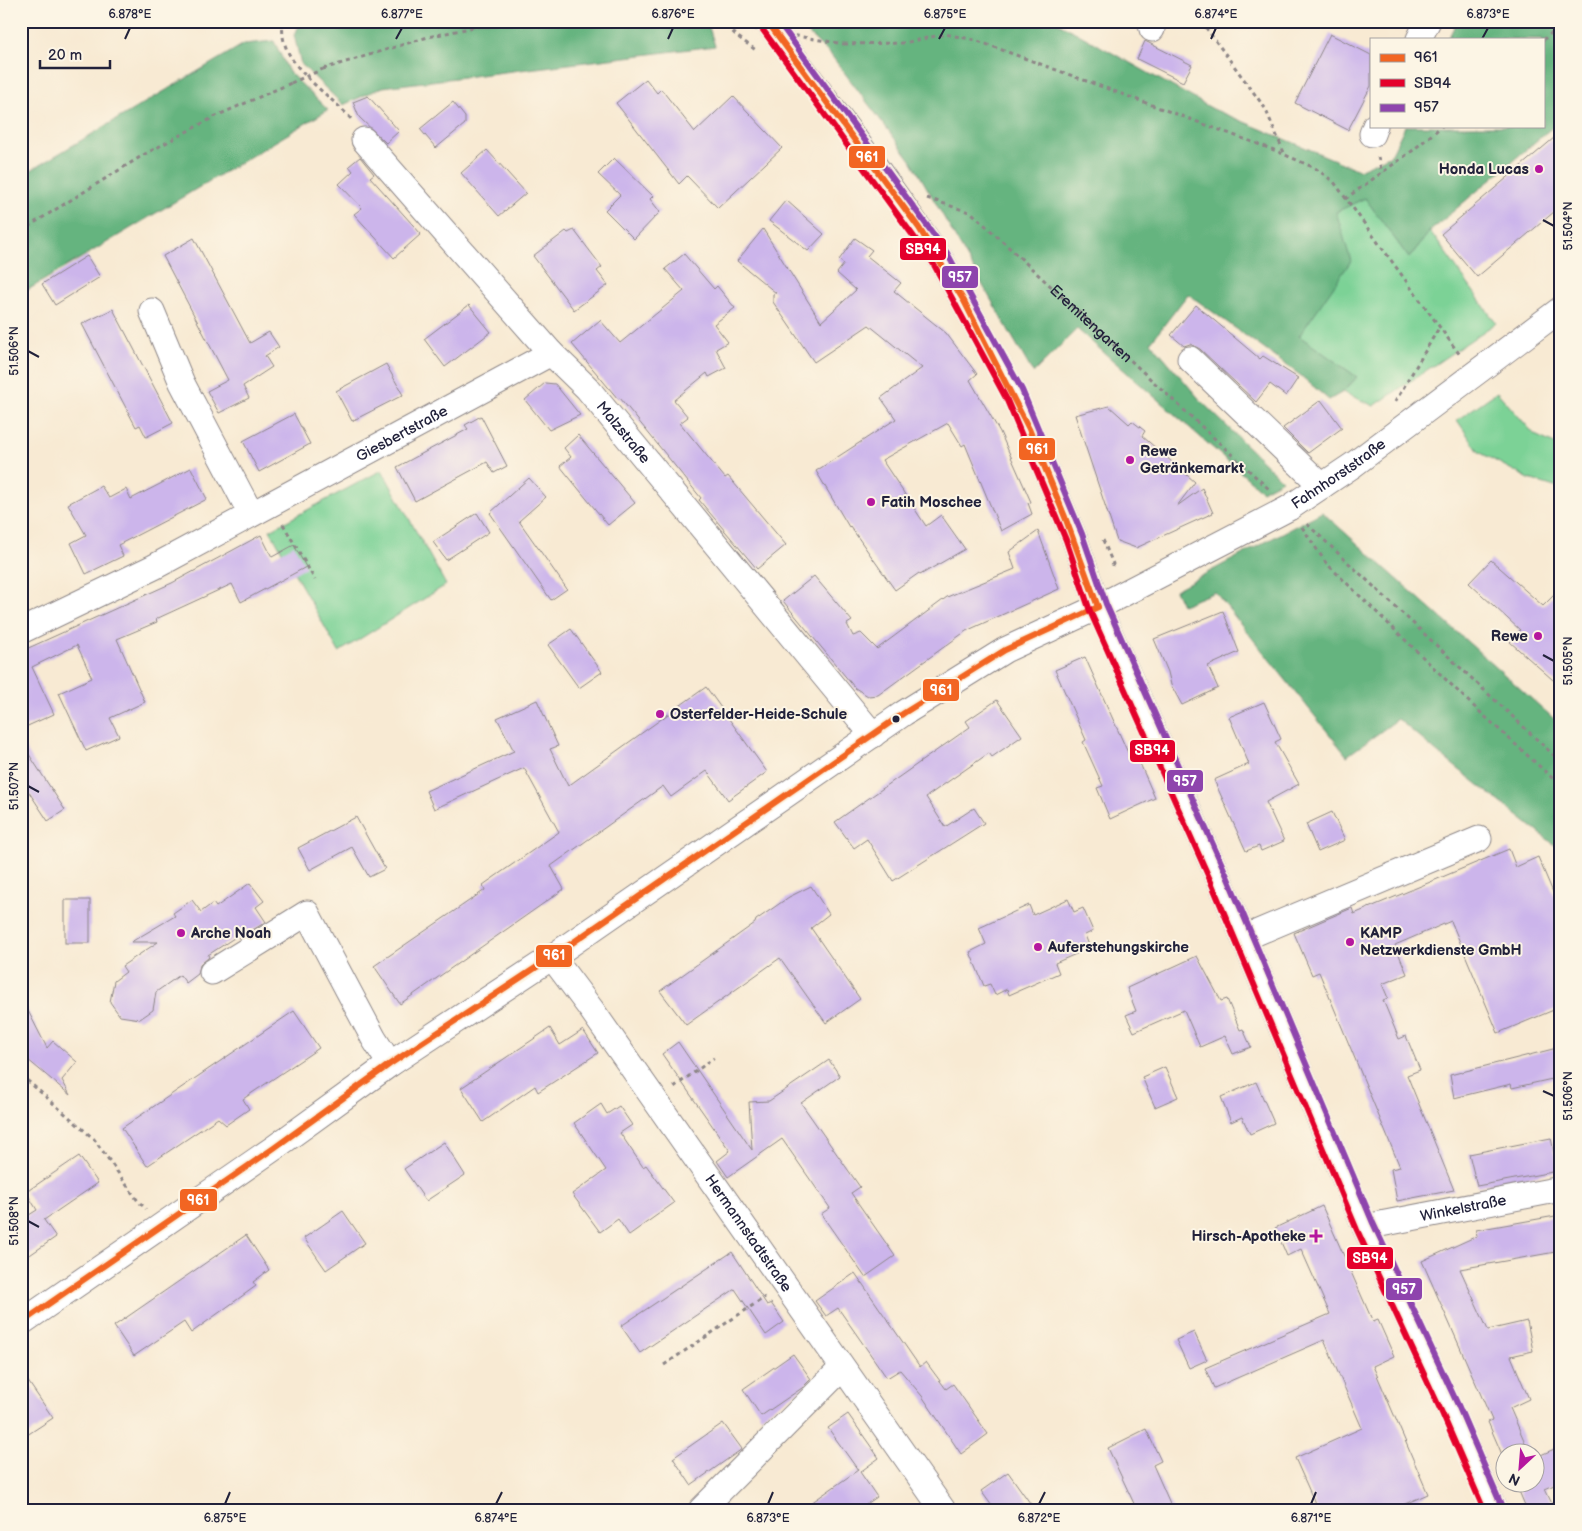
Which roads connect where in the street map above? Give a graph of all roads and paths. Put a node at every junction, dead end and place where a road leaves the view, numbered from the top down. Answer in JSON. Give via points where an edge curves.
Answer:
{"nodes":[{"id":1,"x":282,"y":21,"type":"edge"},
{"id":2,"x":502,"y":21,"type":"edge"},
{"id":3,"x":708,"y":21,"type":"edge"},
{"id":4,"x":721,"y":21,"type":"edge"},
{"id":5,"x":767,"y":21,"type":"edge"},
{"id":6,"x":1201,"y":21,"type":"edge"},
{"id":7,"x":1428,"y":21,"type":"edge"},
{"id":8,"x":1561,"y":25,"type":"edge"},
{"id":9,"x":1420,"y":38,"type":"edge"},
{"id":10,"x":1544,"y":39,"type":"edge"},
{"id":11,"x":759,"y":52,"type":"dead end"},
{"id":12,"x":1440,"y":128,"type":"edge"},
{"id":13,"x":364,"y":140,"type":"joint"},
{"id":14,"x":1285,"y":155,"type":"junction"},
{"id":15,"x":923,"y":196,"type":"dead end"},
{"id":16,"x":1345,"y":199,"type":"junction"},
{"id":17,"x":21,"y":231,"type":"edge"},
{"id":18,"x":1561,"y":309,"type":"edge"},
{"id":19,"x":152,"y":311,"type":"dead end"},
{"id":20,"x":1440,"y":326,"type":"junction"},
{"id":21,"x":551,"y":353,"type":"junction"},
{"id":22,"x":1190,"y":359,"type":"dead end"},
{"id":23,"x":1473,"y":375,"type":"junction"},
{"id":24,"x":1411,"y":422,"type":"junction"},
{"id":25,"x":1322,"y":486,"type":"junction"},
{"id":26,"x":1289,"y":508,"type":"junction"},
{"id":27,"x":261,"y":509,"type":"junction"},
{"id":28,"x":315,"y":580,"type":"dead end"},
{"id":29,"x":1098,"y":607,"type":"junction"},
{"id":30,"x":21,"y":631,"type":"edge"},
{"id":31,"x":873,"y":735,"type":"junction"},
{"id":32,"x":1560,"y":761,"type":"edge"},
{"id":33,"x":1561,"y":786,"type":"edge"},
{"id":34,"x":1479,"y":839,"type":"dead end"},
{"id":35,"x":1244,"y":938,"type":"junction"},
{"id":36,"x":552,"y":957,"type":"junction"},
{"id":37,"x":212,"y":972,"type":"dead end"},
{"id":38,"x":714,"y":1058,"type":"dead end"},
{"id":39,"x":390,"y":1064,"type":"junction"},
{"id":40,"x":21,"y":1075,"type":"edge"},
{"id":41,"x":680,"y":1082,"type":"dead end"},
{"id":42,"x":1561,"y":1189,"type":"edge"},
{"id":43,"x":163,"y":1225,"type":"junction"},
{"id":44,"x":1365,"y":1227,"type":"junction"},
{"id":45,"x":784,"y":1284,"type":"junction"},
{"id":46,"x":21,"y":1323,"type":"edge"},
{"id":47,"x":664,"y":1366,"type":"dead end"},
{"id":48,"x":842,"y":1368,"type":"junction"},
{"id":49,"x":701,"y":1510,"type":"edge"},
{"id":50,"x":943,"y":1510,"type":"edge"},
{"id":51,"x":1494,"y":1510,"type":"edge"}],
"edges":[{"from":1,"to":13,"type":"path","via":[[284,42],[295,61],[312,83],[352,119]]},
{"from":2,"to":17,"type":"path","bridge":true,"via":[[428,37],[323,69],[290,83],[216,116],[145,154]]},
{"from":3,"to":14,"type":"path","bridge":true,"via":[[844,44],[904,43],[945,34],[975,40]]},
{"from":4,"to":11,"type":"path"},
{"from":5,"to":29,"type":"street","via":[[929,243],[978,326],[1014,394],[1045,464]]},
{"from":6,"to":14,"type":"path","via":[[1265,108]]},
{"from":7,"to":9,"type":"street"},
{"from":8,"to":10,"type":"path"},
{"from":12,"to":16,"type":"path"},
{"from":13,"to":21,"type":"street","name":"Malzstraße"},
{"from":14,"to":16,"type":"path","via":[[1325,175]]},
{"from":15,"to":26,"type":"path","name":"Eremitengarten","via":[[972,213]]},
{"from":16,"to":20,"type":"path"},
{"from":18,"to":23,"type":"street","name":"Fahnhorststraße"},
{"from":19,"to":27,"type":"street","via":[[182,382]]},
{"from":20,"to":23,"type":"path"},
{"from":20,"to":24,"type":"path","via":[[1394,401]]},
{"from":21,"to":27,"type":"street","name":"Giesbertstraße"},
{"from":21,"to":31,"type":"street","name":"Malzstraße","via":[[587,388]]},
{"from":22,"to":25,"type":"street"},
{"from":23,"to":24,"type":"street","name":"Fahnhorststraße"},
{"from":24,"to":25,"type":"street","name":"Fahnhorststraße"},
{"from":25,"to":26,"type":"street","name":"Fahnhorststraße"},
{"from":26,"to":29,"type":"street","name":"Fahnhorststraße"},
{"from":26,"to":32,"type":"path"},
{"from":26,"to":33,"type":"path","via":[[1326,563]]},
{"from":27,"to":28,"type":"path"},
{"from":27,"to":30,"type":"street","name":"Giesbertstraße"},
{"from":29,"to":31,"type":"street","name":"Fahnhorststraße","via":[[990,659]]},
{"from":29,"to":35,"type":"street"},
{"from":31,"to":36,"type":"street","name":"Fahnhorststraße"},
{"from":34,"to":35,"type":"street"},
{"from":35,"to":44,"type":"street"},
{"from":36,"to":39,"type":"street","name":"Fahnhorststraße"},
{"from":36,"to":45,"type":"street","name":"Hermannstadtstraße"},
{"from":37,"to":39,"type":"street","via":[[307,913]]},
{"from":38,"to":41,"type":"path"},
{"from":39,"to":43,"type":"street","name":"Fahnhorststraße"},
{"from":40,"to":43,"type":"path","via":[[94,1139],[138,1202]]},
{"from":42,"to":44,"type":"street","name":"Winkelstraße"},
{"from":43,"to":46,"type":"street","name":"Fahnhorststraße"},
{"from":44,"to":51,"type":"street"},
{"from":45,"to":47,"type":"path"},
{"from":45,"to":48,"type":"street","name":"Hermannstadtstraße"},
{"from":48,"to":49,"type":"street"},
{"from":48,"to":50,"type":"street","name":"Hermannstadtstraße"}]}
